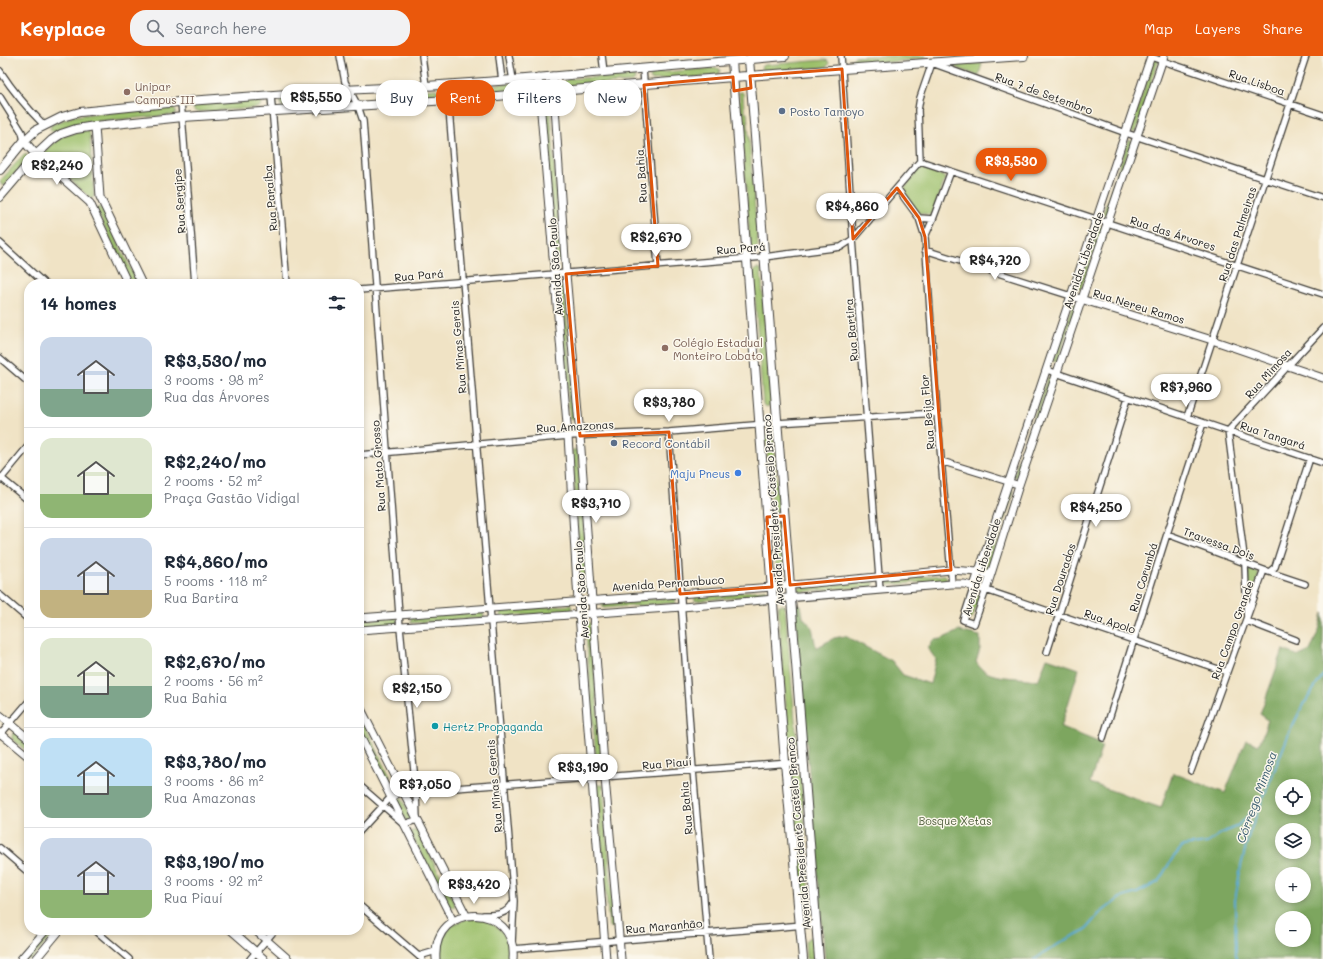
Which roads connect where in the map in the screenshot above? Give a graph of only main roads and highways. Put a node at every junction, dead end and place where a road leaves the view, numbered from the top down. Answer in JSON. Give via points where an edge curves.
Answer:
{"nodes":[{"id":1,"x":785,"y":56,"type":"edge"},
{"id":2,"x":1024,"y":56,"type":"edge"},
{"id":3,"x":732,"y":58,"type":"edge"},
{"id":4,"x":748,"y":58,"type":"edge"},
{"id":5,"x":750,"y":76,"type":"junction"},
{"id":6,"x":733,"y":77,"type":"junction"},
{"id":7,"x":734,"y":95,"type":"junction"},
{"id":8,"x":751,"y":95,"type":"junction"},
{"id":9,"x":24,"y":141,"type":"junction"},
{"id":10,"x":36,"y":155,"type":"junction"},
{"id":11,"x":0,"y":170,"type":"edge"},
{"id":12,"x":1,"y":192,"type":"edge"},
{"id":13,"x":784,"y":516,"type":"junction"},
{"id":14,"x":767,"y":517,"type":"junction"},
{"id":15,"x":803,"y":959,"type":"edge"},
{"id":16,"x":819,"y":959,"type":"edge"}],
"edges":[{"from":1,"to":4,"type":"main road"},
{"from":2,"to":5,"type":"main road"},
{"from":3,"to":4,"type":"main road"},
{"from":3,"to":6,"type":"main road","name":"Avenida Presidente Castelo Branco"},
{"from":3,"to":9,"type":"main road","via":[[643,69],[502,81],[182,102],[70,113],[44,125]]},
{"from":4,"to":5,"type":"main road","name":"Avenida Presidente Castelo Branco"},
{"from":5,"to":6,"type":"main road"},
{"from":5,"to":8,"type":"main road","name":"Avenida Presidente Castelo Branco"},
{"from":6,"to":7,"type":"main road","name":"Avenida Presidente Castelo Branco"},
{"from":6,"to":10,"type":"main road","via":[[95,126],[61,134]]},
{"from":7,"to":8,"type":"main road","via":[[743,89]]},
{"from":7,"to":14,"type":"main road","name":"Avenida Presidente Castelo Branco"},
{"from":8,"to":13,"type":"main road","name":"Avenida Presidente Castelo Branco"},
{"from":9,"to":10,"type":"main road"},
{"from":9,"to":11,"type":"main road"},
{"from":10,"to":12,"type":"main road"},
{"from":13,"to":14,"type":"main road"},
{"from":13,"to":16,"type":"main road","name":"Avenida Presidente Castelo Branco"},
{"from":14,"to":15,"type":"main road","name":"Avenida Presidente Castelo Branco","via":[[785,763]]}]}
